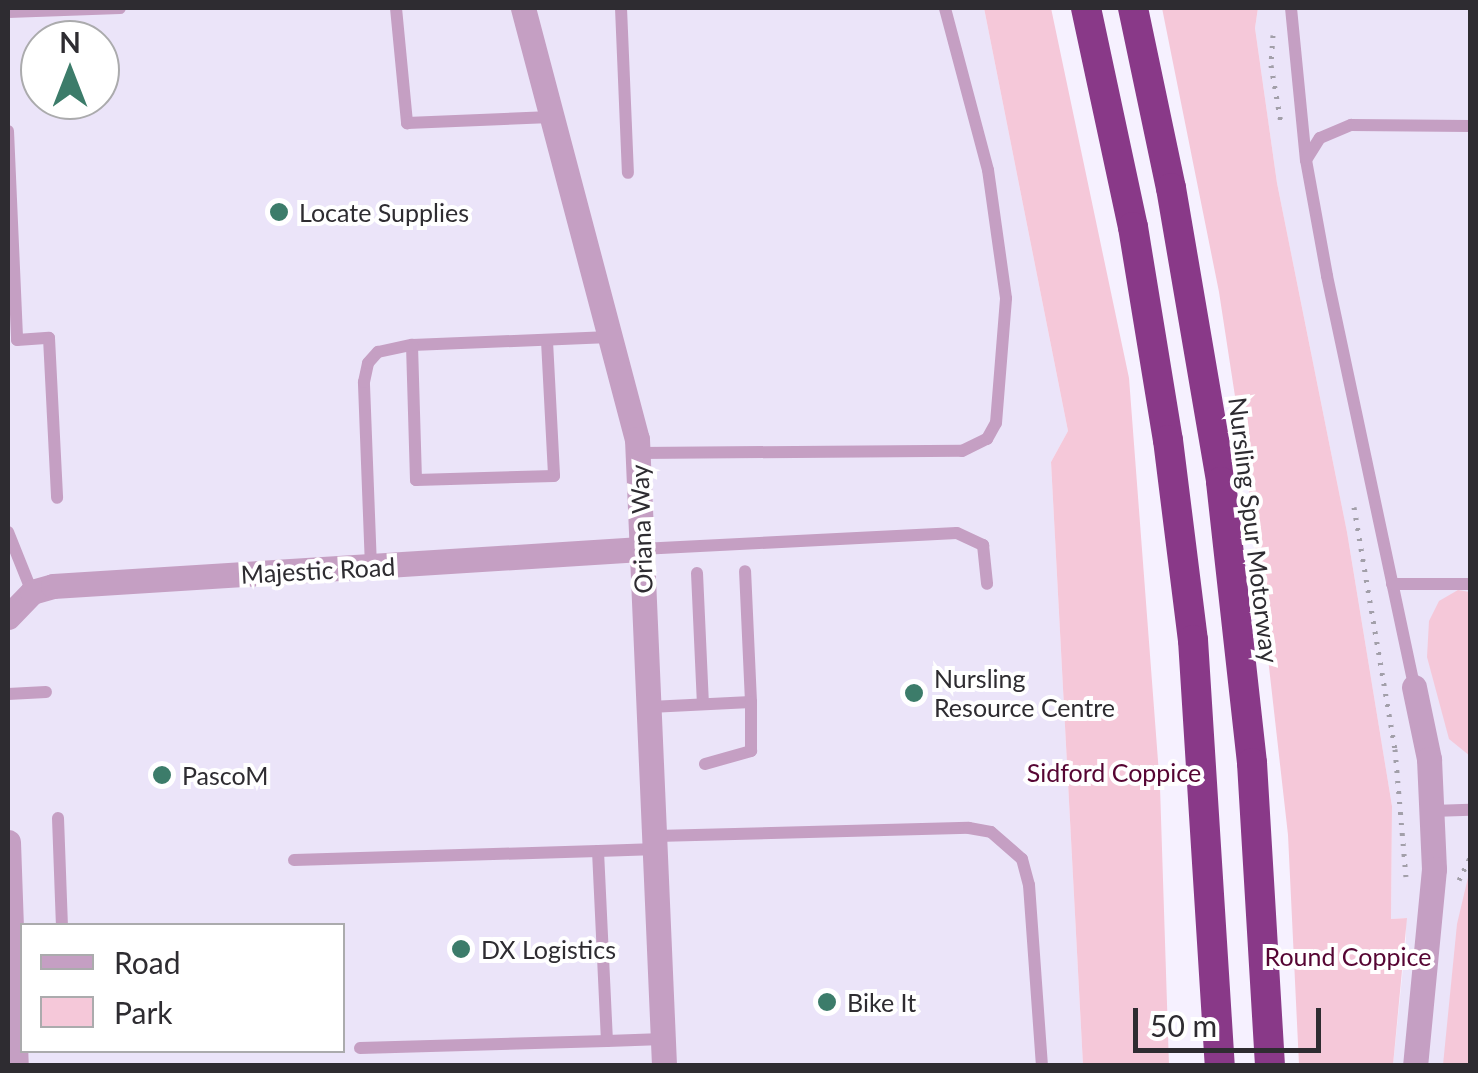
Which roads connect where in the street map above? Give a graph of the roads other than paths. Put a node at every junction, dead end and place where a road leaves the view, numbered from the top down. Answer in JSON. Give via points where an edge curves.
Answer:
{"nodes":[{"id":1,"x":120,"y":8,"type":"edge"},
{"id":2,"x":396,"y":8,"type":"edge"},
{"id":3,"x":523,"y":8,"type":"edge"},
{"id":4,"x":620,"y":8,"type":"edge"},
{"id":5,"x":945,"y":8,"type":"edge"},
{"id":6,"x":1086,"y":8,"type":"edge"},
{"id":7,"x":1133,"y":8,"type":"edge"},
{"id":8,"x":1291,"y":8,"type":"edge"},
{"id":9,"x":8,"y":12,"type":"edge"},
{"id":10,"x":551,"y":117,"type":"junction"},
{"id":11,"x":1470,"y":126,"type":"edge"},
{"id":12,"x":8,"y":131,"type":"edge"},
{"id":13,"x":1306,"y":160,"type":"junction"},
{"id":14,"x":628,"y":172,"type":"dead end"},
{"id":15,"x":610,"y":338,"type":"junction"},
{"id":16,"x":547,"y":341,"type":"junction"},
{"id":17,"x":412,"y":346,"type":"junction"},
{"id":18,"x":638,"y":454,"type":"junction"},
{"id":19,"x":57,"y":498,"type":"dead end"},
{"id":20,"x":8,"y":532,"type":"edge"},
{"id":21,"x":641,"y":549,"type":"junction"},
{"id":22,"x":371,"y":567,"type":"junction"},
{"id":23,"x":745,"y":570,"type":"dead end"},
{"id":24,"x":697,"y":573,"type":"dead end"},
{"id":25,"x":987,"y":584,"type":"dead end"},
{"id":26,"x":1392,"y":584,"type":"junction"},
{"id":27,"x":1470,"y":584,"type":"edge"},
{"id":28,"x":32,"y":592,"type":"junction"},
{"id":29,"x":8,"y":617,"type":"edge"},
{"id":30,"x":1414,"y":686,"type":"joint"},
{"id":31,"x":46,"y":692,"type":"dead end"},
{"id":32,"x":8,"y":694,"type":"edge"},
{"id":33,"x":751,"y":702,"type":"junction"},
{"id":34,"x":703,"y":703,"type":"junction"},
{"id":35,"x":650,"y":707,"type":"junction"},
{"id":36,"x":705,"y":764,"type":"dead end"},
{"id":37,"x":1470,"y":810,"type":"edge"},
{"id":38,"x":1432,"y":811,"type":"junction"},
{"id":39,"x":58,"y":818,"type":"dead end"},
{"id":40,"x":8,"y":842,"type":"edge"},
{"id":41,"x":656,"y":843,"type":"junction"},
{"id":42,"x":598,"y":851,"type":"junction"},
{"id":43,"x":294,"y":860,"type":"dead end"},
{"id":44,"x":62,"y":923,"type":"edge"},
{"id":45,"x":18,"y":998,"type":"edge"},
{"id":46,"x":11,"y":1026,"type":"edge"},
{"id":47,"x":663,"y":1038,"type":"junction"},
{"id":48,"x":607,"y":1042,"type":"junction"},
{"id":49,"x":360,"y":1048,"type":"dead end"},
{"id":50,"x":16,"y":1066,"type":"edge"},
{"id":51,"x":664,"y":1066,"type":"edge"},
{"id":52,"x":1042,"y":1066,"type":"edge"},
{"id":53,"x":1218,"y":1066,"type":"edge"},
{"id":54,"x":1270,"y":1066,"type":"edge"},
{"id":55,"x":1415,"y":1066,"type":"edge"}],
"edges":[{"from":1,"to":9,"type":"lane"},
{"from":2,"to":10,"type":"lane","via":[[408,123]]},
{"from":3,"to":10,"type":"street","name":"Oriana Way"},
{"from":4,"to":14,"type":"lane"},
{"from":5,"to":18,"type":"lane","via":[[988,170],[1006,298],[996,423],[987,439],[962,451]]},
{"from":6,"to":53,"type":"highway","via":[[1133,226],[1168,440],[1192,640]]},
{"from":7,"to":54,"type":"highway","name":"Nursling Spur Motorway","via":[[1221,482],[1252,763]]},
{"from":8,"to":13,"type":"lane"},
{"from":10,"to":15,"type":"street","name":"Oriana Way"},
{"from":11,"to":13,"type":"lane","via":[[1351,125],[1320,138]]},
{"from":12,"to":19,"type":"lane","via":[[17,340],[50,338]]},
{"from":13,"to":26,"type":"lane"},
{"from":15,"to":16,"type":"lane"},
{"from":15,"to":18,"type":"street","name":"Oriana Way"},
{"from":16,"to":17,"type":"lane"},
{"from":16,"to":17,"type":"lane","via":[[554,476],[416,480]]},
{"from":17,"to":22,"type":"lane","via":[[378,352],[364,382]]},
{"from":18,"to":21,"type":"street","name":"Oriana Way"},
{"from":20,"to":28,"type":"lane"},
{"from":21,"to":22,"type":"street","name":"Majestic Road"},
{"from":21,"to":25,"type":"lane","via":[[957,532],[983,545]]},
{"from":21,"to":35,"type":"street","name":"Oriana Way"},
{"from":22,"to":28,"type":"street","name":"Majestic Road"},
{"from":23,"to":33,"type":"lane"},
{"from":24,"to":34,"type":"lane"},
{"from":26,"to":27,"type":"lane"},
{"from":26,"to":30,"type":"lane"},
{"from":28,"to":29,"type":"street"},
{"from":30,"to":38,"type":"street"},
{"from":31,"to":32,"type":"lane"},
{"from":33,"to":34,"type":"lane"},
{"from":33,"to":36,"type":"lane","via":[[751,750]]},
{"from":34,"to":35,"type":"lane"},
{"from":35,"to":41,"type":"street","name":"Oriana Way"},
{"from":37,"to":38,"type":"lane"},
{"from":38,"to":55,"type":"street"},
{"from":39,"to":44,"type":"lane"},
{"from":40,"to":45,"type":"street"},
{"from":41,"to":42,"type":"lane"},
{"from":41,"to":47,"type":"street","name":"Oriana Way"},
{"from":41,"to":52,"type":"lane","via":[[991,832],[1022,859],[1029,885]]},
{"from":42,"to":43,"type":"lane"},
{"from":42,"to":48,"type":"lane"},
{"from":45,"to":46,"type":"street"},
{"from":46,"to":50,"type":"street"},
{"from":47,"to":48,"type":"lane"},
{"from":47,"to":51,"type":"street","name":"Oriana Way"},
{"from":48,"to":49,"type":"lane"}]}
